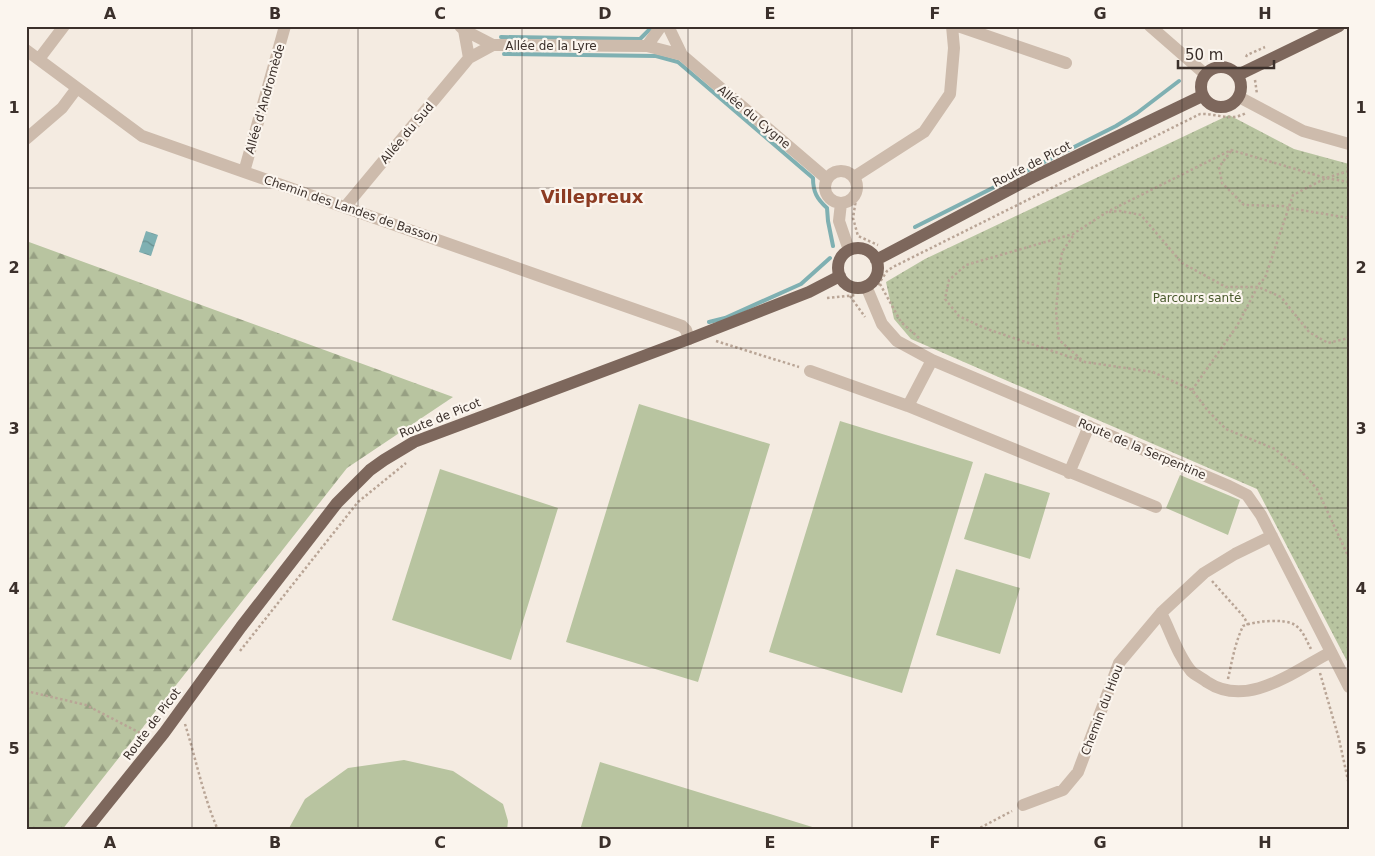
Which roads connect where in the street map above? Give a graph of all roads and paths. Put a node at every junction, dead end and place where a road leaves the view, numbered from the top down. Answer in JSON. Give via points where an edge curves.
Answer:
{"nodes":[{"id":1,"x":64,"y":26,"type":"edge"},
{"id":2,"x":285,"y":26,"type":"edge"},
{"id":3,"x":662,"y":26,"type":"edge"},
{"id":4,"x":668,"y":26,"type":"edge"},
{"id":5,"x":952,"y":26,"type":"edge"},
{"id":6,"x":958,"y":26,"type":"edge"},
{"id":7,"x":1150,"y":26,"type":"edge"},
{"id":8,"x":462,"y":28,"type":"edge"},
{"id":9,"x":1332,"y":28,"type":"edge"},
{"id":10,"x":493,"y":45,"type":"junction"},
{"id":11,"x":647,"y":46,"type":"junction"},
{"id":12,"x":26,"y":50,"type":"edge"},
{"id":13,"x":682,"y":55,"type":"junction"},
{"id":14,"x":468,"y":58,"type":"junction"},
{"id":15,"x":39,"y":59,"type":"junction"},
{"id":16,"x":1066,"y":63,"type":"dead end"},
{"id":17,"x":1205,"y":74,"type":"junction"},
{"id":18,"x":1238,"y":75,"type":"junction"},
{"id":19,"x":77,"y":88,"type":"junction"},
{"id":20,"x":1202,"y":96,"type":"junction"},
{"id":21,"x":1239,"y":98,"type":"junction"},
{"id":22,"x":1253,"y":106,"type":"junction"},
{"id":23,"x":26,"y":139,"type":"edge"},
{"id":24,"x":1349,"y":144,"type":"edge"},
{"id":25,"x":1232,"y":150,"type":"junction"},
{"id":26,"x":1349,"y":171,"type":"edge"},
{"id":27,"x":244,"y":172,"type":"junction"},
{"id":28,"x":854,"y":177,"type":"junction"},
{"id":29,"x":1326,"y":178,"type":"junction"},
{"id":30,"x":827,"y":179,"type":"junction"},
{"id":31,"x":1349,"y":182,"type":"edge"},
{"id":32,"x":857,"y":192,"type":"junction"},
{"id":33,"x":841,"y":203,"type":"junction"},
{"id":34,"x":345,"y":207,"type":"junction"},
{"id":35,"x":1289,"y":208,"type":"junction"},
{"id":36,"x":1108,"y":212,"type":"junction"},
{"id":37,"x":1349,"y":218,"type":"edge"},
{"id":38,"x":1073,"y":234,"type":"junction"},
{"id":39,"x":849,"y":250,"type":"junction"},
{"id":40,"x":880,"y":258,"type":"junction"},
{"id":41,"x":893,"y":267,"type":"junction"},
{"id":42,"x":840,"y":276,"type":"junction"},
{"id":43,"x":866,"y":286,"type":"junction"},
{"id":44,"x":1258,"y":288,"type":"junction"},
{"id":45,"x":850,"y":296,"type":"dead end"},
{"id":46,"x":822,"y":298,"type":"dead end"},
{"id":47,"x":725,"y":337,"type":"dead end"},
{"id":48,"x":1349,"y":338,"type":"edge"},
{"id":49,"x":689,"y":339,"type":"junction"},
{"id":50,"x":716,"y":341,"type":"junction"},
{"id":51,"x":921,"y":341,"type":"dead end"},
{"id":52,"x":708,"y":344,"type":"dead end"},
{"id":53,"x":932,"y":360,"type":"junction"},
{"id":54,"x":1085,"y":362,"type":"junction"},
{"id":55,"x":810,"y":371,"type":"joint"},
{"id":56,"x":1192,"y":390,"type":"junction"},
{"id":57,"x":908,"y":406,"type":"junction"},
{"id":58,"x":1089,"y":426,"type":"junction"},
{"id":59,"x":410,"y":459,"type":"dead end"},
{"id":60,"x":1069,"y":473,"type":"junction"},
{"id":61,"x":1156,"y":507,"type":"dead end"},
{"id":62,"x":1272,"y":536,"type":"junction"},
{"id":63,"x":1349,"y":558,"type":"edge"},
{"id":64,"x":1204,"y":573,"type":"junction"},
{"id":65,"x":1161,"y":613,"type":"junction"},
{"id":66,"x":1248,"y":625,"type":"junction"},
{"id":67,"x":1331,"y":652,"type":"junction"},
{"id":68,"x":238,"y":655,"type":"dead end"},
{"id":69,"x":1316,"y":660,"type":"junction"},
{"id":70,"x":1349,"y":687,"type":"edge"},
{"id":71,"x":26,"y":690,"type":"edge"},
{"id":72,"x":1225,"y":690,"type":"junction"},
{"id":73,"x":179,"y":730,"type":"dead end"},
{"id":74,"x":157,"y":742,"type":"junction"},
{"id":75,"x":1349,"y":785,"type":"edge"},
{"id":76,"x":1023,"y":805,"type":"joint"},
{"id":77,"x":86,"y":830,"type":"edge"},
{"id":78,"x":218,"y":830,"type":"edge"},
{"id":79,"x":976,"y":830,"type":"edge"}],
"edges":[{"from":1,"to":15,"type":"street"},
{"from":2,"to":27,"type":"street","name":"Allée d'Andromède"},
{"from":3,"to":11,"type":"street"},
{"from":4,"to":13,"type":"street"},
{"from":5,"to":28,"type":"street","via":[[954,48],[950,94],[924,132]]},
{"from":6,"to":16,"type":"street"},
{"from":7,"to":17,"type":"street"},
{"from":8,"to":10,"type":"street","name":"Allée de la Lyre"},
{"from":8,"to":14,"type":"street"},
{"from":9,"to":18,"type":"main road"},
{"from":10,"to":11,"type":"street","name":"Allée de la Lyre"},
{"from":10,"to":14,"type":"street","name":"Allée du Sud"},
{"from":11,"to":13,"type":"street","name":"Allée de la Lyre"},
{"from":12,"to":15,"type":"street","name":"Chemin des Landes de Basson"},
{"from":13,"to":30,"type":"street","name":"Allée du Cygne"},
{"from":14,"to":34,"type":"street","name":"Allée du Sud"},
{"from":15,"to":19,"type":"street","name":"Chemin des Landes de Basson"},
{"from":17,"to":18,"type":"main road","via":[[1222,67]]},
{"from":17,"to":20,"type":"main road"},
{"from":18,"to":21,"type":"main road","via":[[1242,86]]},
{"from":19,"to":23,"type":"street","via":[[62,108]]},
{"from":19,"to":27,"type":"street","name":"Chemin des Landes de Basson","via":[[142,136]]},
{"from":20,"to":21,"type":"main road","via":[[1211,105],[1223,108]]},
{"from":20,"to":40,"type":"main road","name":"Route de Picot","via":[[1035,176]]},
{"from":21,"to":22,"type":"street"},
{"from":22,"to":24,"type":"street","via":[[1303,131]]},
{"from":22,"to":41,"type":"path","via":[[1241,116],[1229,118],[1200,114]]},
{"from":25,"to":29,"type":"path"},
{"from":25,"to":35,"type":"path","via":[[1219,167],[1222,183],[1244,205]]},
{"from":25,"to":36,"type":"path"},
{"from":26,"to":29,"type":"path"},
{"from":27,"to":34,"type":"street","name":"Chemin des Landes de Basson"},
{"from":28,"to":30,"type":"street","via":[[840,170]]},
{"from":28,"to":32,"type":"street"},
{"from":29,"to":31,"type":"path"},
{"from":29,"to":35,"type":"path","via":[[1293,195]]},
{"from":30,"to":33,"type":"street","via":[[828,197]]},
{"from":32,"to":33,"type":"street","via":[[850,200]]},
{"from":32,"to":40,"type":"path","via":[[853,218],[858,236],[877,244]]},
{"from":33,"to":39,"type":"street","via":[[839,221]]},
{"from":34,"to":49,"type":"street","name":"Chemin des Landes de Basson","via":[[682,326]]},
{"from":35,"to":37,"type":"path"},
{"from":35,"to":44,"type":"path","via":[[1265,278]]},
{"from":36,"to":38,"type":"path"},
{"from":36,"to":44,"type":"path","via":[[1141,215],[1182,263],[1226,287]]},
{"from":38,"to":54,"type":"path","via":[[1062,252],[1056,311],[1060,340]]},
{"from":38,"to":54,"type":"path","via":[[966,265],[949,280],[945,299],[959,316],[984,328]]},
{"from":39,"to":40,"type":"main road","via":[[861,249]]},
{"from":39,"to":42,"type":"main road","via":[[840,258]]},
{"from":40,"to":41,"type":"path"},
{"from":40,"to":43,"type":"main road","via":[[875,278]]},
{"from":41,"to":51,"type":"path","via":[[880,283],[901,322]]},
{"from":42,"to":43,"type":"main road","via":[[843,282],[854,288]]},
{"from":42,"to":49,"type":"main road","name":"Route de Picot","via":[[809,292]]},
{"from":43,"to":53,"type":"street","name":"Route de la Serpentine","via":[[882,324],[897,341]]},
{"from":44,"to":48,"type":"path","via":[[1281,297],[1309,332],[1328,343]]},
{"from":44,"to":56,"type":"path","via":[[1237,326]]},
{"from":45,"to":46,"type":"path"},
{"from":47,"to":50,"type":"path"},
{"from":49,"to":74,"type":"main road","name":"Route de Picot","via":[[414,442],[377,465],[337,503]]},
{"from":50,"to":52,"type":"path"},
{"from":50,"to":55,"type":"path"},
{"from":53,"to":57,"type":"street"},
{"from":53,"to":58,"type":"street","name":"Route de la Serpentine"},
{"from":54,"to":56,"type":"path","via":[[1154,372]]},
{"from":55,"to":57,"type":"street"},
{"from":56,"to":63,"type":"path","via":[[1226,429],[1275,448],[1300,470],[1317,489]]},
{"from":57,"to":60,"type":"street"},
{"from":58,"to":60,"type":"street"},
{"from":58,"to":62,"type":"street","name":"Route de la Serpentine","via":[[1247,495]]},
{"from":59,"to":68,"type":"path","via":[[358,502]]},
{"from":60,"to":61,"type":"street"},
{"from":62,"to":64,"type":"street","name":"Chemin du Hiou"},
{"from":62,"to":67,"type":"street","name":"Route de la Serpentine"},
{"from":64,"to":65,"type":"street","name":"Chemin du Hiou"},
{"from":64,"to":66,"type":"path"},
{"from":65,"to":72,"type":"street","via":[[1180,655],[1192,672]]},
{"from":65,"to":76,"type":"street","name":"Chemin du Hiou","via":[[1119,662],[1078,772],[1063,790]]},
{"from":66,"to":69,"type":"path","via":[[1288,622],[1297,626]]},
{"from":66,"to":72,"type":"path","via":[[1243,626],[1236,643]]},
{"from":67,"to":69,"type":"street"},
{"from":67,"to":70,"type":"street","name":"Route de la Serpentine"},
{"from":69,"to":72,"type":"street","via":[[1266,687],[1249,691]]},
{"from":69,"to":75,"type":"path"},
{"from":71,"to":74,"type":"path","via":[[86,705]]},
{"from":73,"to":78,"type":"path","via":[[184,723],[208,807]]},
{"from":74,"to":77,"type":"main road","name":"Route de Picot"},
{"from":76,"to":79,"type":"path"}]}
